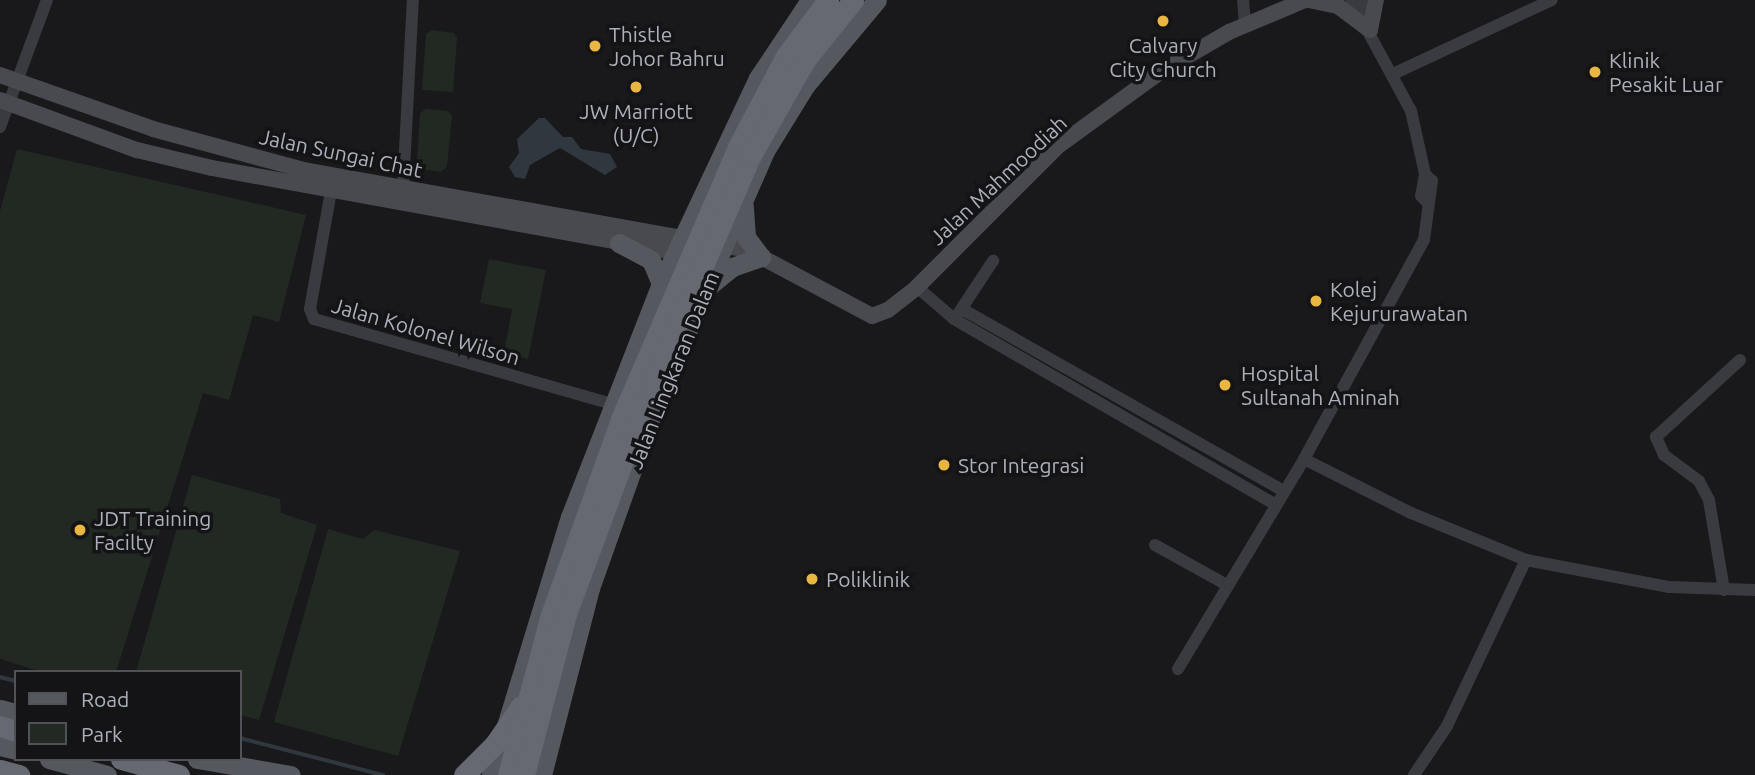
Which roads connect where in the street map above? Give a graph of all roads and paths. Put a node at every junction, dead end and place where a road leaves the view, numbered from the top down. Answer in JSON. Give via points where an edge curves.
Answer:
{"nodes":[{"id":1,"x":47,"y":0,"type":"edge"},
{"id":2,"x":413,"y":0,"type":"edge"},
{"id":3,"x":828,"y":0,"type":"edge"},
{"id":4,"x":853,"y":0,"type":"edge"},
{"id":5,"x":877,"y":0,"type":"edge"},
{"id":6,"x":1242,"y":0,"type":"edge"},
{"id":7,"x":1307,"y":0,"type":"edge"},
{"id":8,"x":1351,"y":0,"type":"edge"},
{"id":9,"x":1361,"y":0,"type":"edge"},
{"id":10,"x":1376,"y":0,"type":"edge"},
{"id":11,"x":1552,"y":0,"type":"edge"},
{"id":12,"x":805,"y":4,"type":"edge"},
{"id":13,"x":1245,"y":25,"type":"junction"},
{"id":14,"x":1370,"y":30,"type":"junction"},
{"id":15,"x":1393,"y":74,"type":"junction"},
{"id":16,"x":8,"y":78,"type":"edge"},
{"id":17,"x":4,"y":102,"type":"edge"},
{"id":18,"x":0,"y":127,"type":"edge"},
{"id":19,"x":403,"y":188,"type":"junction"},
{"id":20,"x":331,"y":191,"type":"junction"},
{"id":21,"x":744,"y":200,"type":"junction"},
{"id":22,"x":619,"y":243,"type":"junction"},
{"id":23,"x":679,"y":245,"type":"junction"},
{"id":24,"x":721,"y":251,"type":"junction"},
{"id":25,"x":761,"y":257,"type":"junction"},
{"id":26,"x":993,"y":261,"type":"dead end"},
{"id":27,"x":661,"y":284,"type":"junction"},
{"id":28,"x":917,"y":287,"type":"junction"},
{"id":29,"x":706,"y":289,"type":"junction"},
{"id":30,"x":958,"y":314,"type":"junction"},
{"id":31,"x":1740,"y":360,"type":"dead end"},
{"id":32,"x":613,"y":404,"type":"junction"},
{"id":33,"x":1304,"y":459,"type":"junction"},
{"id":34,"x":1284,"y":491,"type":"junction"},
{"id":35,"x":1276,"y":505,"type":"junction"},
{"id":36,"x":1155,"y":545,"type":"dead end"},
{"id":37,"x":555,"y":560,"type":"junction"},
{"id":38,"x":1526,"y":560,"type":"junction"},
{"id":39,"x":1227,"y":586,"type":"junction"},
{"id":40,"x":590,"y":588,"type":"junction"},
{"id":41,"x":1724,"y":590,"type":"junction"},
{"id":42,"x":1755,"y":590,"type":"edge"},
{"id":43,"x":1178,"y":669,"type":"dead end"},
{"id":44,"x":537,"y":695,"type":"junction"},
{"id":45,"x":56,"y":761,"type":"edge"},
{"id":46,"x":128,"y":761,"type":"edge"},
{"id":47,"x":189,"y":761,"type":"edge"},
{"id":48,"x":209,"y":761,"type":"edge"},
{"id":49,"x":0,"y":770,"type":"edge"},
{"id":50,"x":19,"y":775,"type":"edge"},
{"id":51,"x":107,"y":775,"type":"edge"},
{"id":52,"x":179,"y":775,"type":"edge"},
{"id":53,"x":244,"y":775,"type":"edge"},
{"id":54,"x":291,"y":775,"type":"edge"},
{"id":55,"x":464,"y":775,"type":"edge"},
{"id":56,"x":491,"y":775,"type":"edge"},
{"id":57,"x":508,"y":775,"type":"edge"},
{"id":58,"x":524,"y":775,"type":"edge"},
{"id":59,"x":542,"y":775,"type":"edge"},
{"id":60,"x":1414,"y":775,"type":"edge"}],
"edges":[{"from":1,"to":16,"type":"street"},
{"from":2,"to":19,"type":"street"},
{"from":3,"to":44,"type":"highway","name":"Jalan Lingkaran Dalam","via":[[763,96],[685,267],[581,521]]},
{"from":4,"to":44,"type":"highway","name":"Jalan Lingkaran Dalam","via":[[805,60],[751,155],[607,496]]},
{"from":5,"to":21,"type":"main road","name":"Jalan Lingkaran Dalam","via":[[805,86],[765,151]]},
{"from":6,"to":13,"type":"street"},
{"from":7,"to":13,"type":"main road","name":"Jalan Mahmoodiah"},
{"from":7,"to":14,"type":"main road","via":[[1345,9]]},
{"from":8,"to":14,"type":"street"},
{"from":9,"to":14,"type":"street"},
{"from":10,"to":14,"type":"main road"},
{"from":11,"to":15,"type":"street"},
{"from":12,"to":23,"type":"main road","name":"Jalan Lingkaran Dalam","via":[[758,78]]},
{"from":13,"to":28,"type":"main road","name":"Jalan Mahmoodiah","via":[[1192,50],[1058,146]]},
{"from":14,"to":15,"type":"street"},
{"from":15,"to":33,"type":"street","via":[[1411,111],[1426,174],[1421,196],[1428,203],[1424,240]]},
{"from":16,"to":17,"type":"street"},
{"from":16,"to":19,"type":"main road","name":"Jalan Sungai Chat","via":[[152,129],[256,158]]},
{"from":17,"to":18,"type":"street"},
{"from":17,"to":20,"type":"main road","name":"Jalan Sungai Chat","via":[[137,150]]},
{"from":19,"to":23,"type":"main road","name":"Jalan Sungai Chat"},
{"from":20,"to":22,"type":"main road","name":"Jalan Sungai Chat"},
{"from":20,"to":32,"type":"street","name":"Jalan Kolonel Wilson","via":[[310,309],[314,319]]},
{"from":21,"to":24,"type":"main road","name":"Jalan Lingkaran Dalam"},
{"from":21,"to":25,"type":"main road","via":[[746,237]]},
{"from":22,"to":23,"type":"main road","name":"Jalan Sungai Chat"},
{"from":22,"to":27,"type":"main road","via":[[651,260]]},
{"from":23,"to":24,"type":"main road","name":"Jalan Mahmoodiah"},
{"from":23,"to":27,"type":"main road","name":"Jalan Lingkaran Dalam"},
{"from":24,"to":25,"type":"main road","name":"Jalan Mahmoodiah"},
{"from":24,"to":29,"type":"main road","name":"Jalan Lingkaran Dalam"},
{"from":25,"to":28,"type":"main road","name":"Jalan Mahmoodiah","via":[[872,316],[888,310]]},
{"from":25,"to":29,"type":"main road","via":[[732,267]]},
{"from":26,"to":30,"type":"street"},
{"from":27,"to":32,"type":"main road","name":"Jalan Lingkaran Dalam"},
{"from":28,"to":30,"type":"street","via":[[934,303]]},
{"from":29,"to":40,"type":"main road","name":"Jalan Lingkaran Dalam","via":[[648,425]]},
{"from":30,"to":34,"type":"street"},
{"from":30,"to":35,"type":"street"},
{"from":31,"to":41,"type":"street","via":[[1656,437],[1664,455],[1699,481],[1709,500]]},
{"from":32,"to":37,"type":"main road","name":"Jalan Lingkaran Dalam"},
{"from":33,"to":34,"type":"street"},
{"from":33,"to":38,"type":"street","via":[[1411,513]]},
{"from":34,"to":35,"type":"street"},
{"from":35,"to":39,"type":"street"},
{"from":36,"to":39,"type":"street"},
{"from":37,"to":40,"type":"main road","via":[[565,588]]},
{"from":37,"to":56,"type":"main road","name":"Jalan Lingkaran Dalam"},
{"from":38,"to":41,"type":"street","via":[[1614,579]]},
{"from":38,"to":60,"type":"street","via":[[1447,726]]},
{"from":39,"to":43,"type":"street"},
{"from":40,"to":59,"type":"main road","name":"Jalan Lingkaran Dalam"},
{"from":41,"to":42,"type":"street"},
{"from":44,"to":55,"type":"highway"},
{"from":44,"to":57,"type":"highway"},
{"from":44,"to":58,"type":"highway"},
{"from":45,"to":51,"type":"main road"},
{"from":46,"to":52,"type":"highway"},
{"from":47,"to":53,"type":"main road"},
{"from":48,"to":54,"type":"main road"},
{"from":49,"to":50,"type":"highway"}]}
